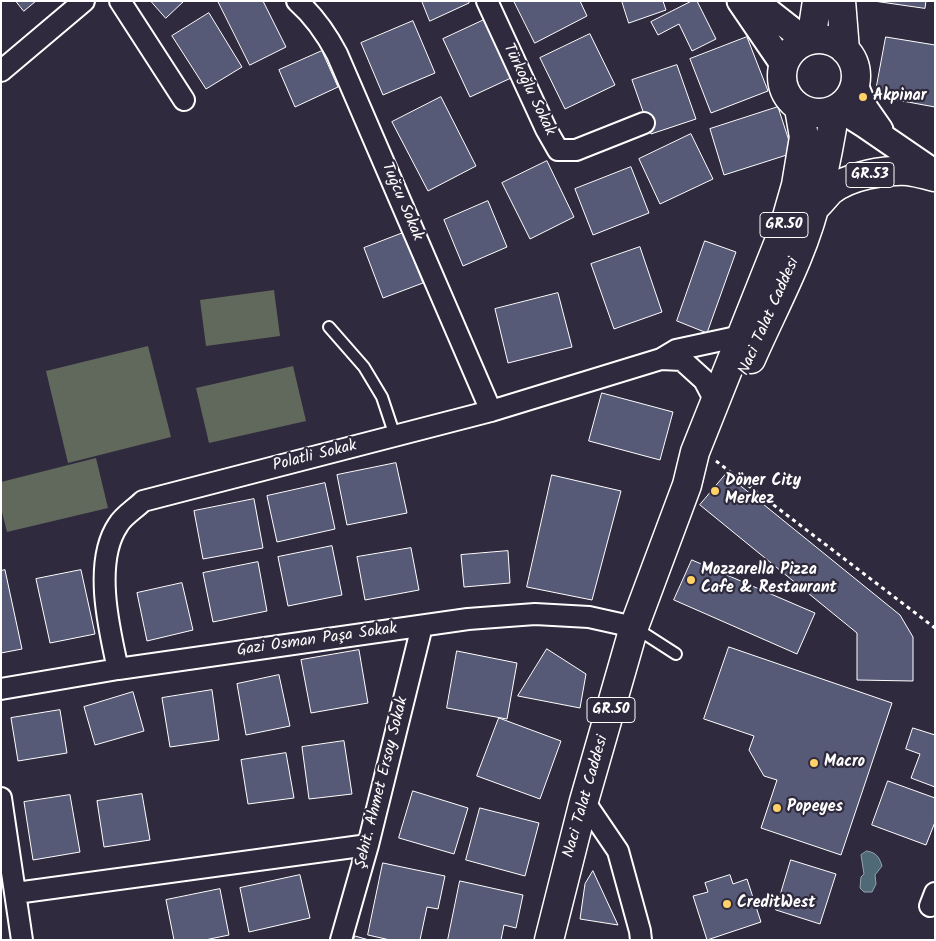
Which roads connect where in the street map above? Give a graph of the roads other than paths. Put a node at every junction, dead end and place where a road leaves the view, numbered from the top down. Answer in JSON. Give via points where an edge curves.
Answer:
{"nodes":[{"id":1,"x":84,"y":1,"type":"edge"},
{"id":2,"x":120,"y":1,"type":"edge"},
{"id":3,"x":487,"y":1,"type":"edge"},
{"id":4,"x":740,"y":1,"type":"edge"},
{"id":5,"x":755,"y":1,"type":"edge"},
{"id":6,"x":817,"y":1,"type":"edge"},
{"id":7,"x":841,"y":1,"type":"edge"},
{"id":8,"x":306,"y":3,"type":"edge"},
{"id":9,"x":779,"y":11,"type":"edge"},
{"id":10,"x":808,"y":41,"type":"junction"},
{"id":11,"x":845,"y":50,"type":"junction"},
{"id":12,"x":783,"y":64,"type":"junction"},
{"id":13,"x":1,"y":71,"type":"edge"},
{"id":14,"x":855,"y":85,"type":"junction"},
{"id":15,"x":184,"y":100,"type":"dead end"},
{"id":16,"x":800,"y":108,"type":"junction"},
{"id":17,"x":836,"y":109,"type":"junction"},
{"id":18,"x":644,"y":122,"type":"dead end"},
{"id":19,"x":890,"y":141,"type":"junction"},
{"id":20,"x":935,"y":173,"type":"edge"},
{"id":21,"x":935,"y":177,"type":"edge"},
{"id":22,"x":814,"y":208,"type":"junction"},
{"id":23,"x":329,"y":327,"type":"dead end"},
{"id":24,"x":741,"y":336,"type":"junction"},
{"id":25,"x":661,"y":358,"type":"junction"},
{"id":26,"x":715,"y":401,"type":"junction"},
{"id":27,"x":491,"y":411,"type":"junction"},
{"id":28,"x":396,"y":436,"type":"junction"},
{"id":29,"x":687,"y":485,"type":"junction"},
{"id":30,"x":422,"y":626,"type":"junction"},
{"id":31,"x":634,"y":627,"type":"junction"},
{"id":32,"x":676,"y":654,"type":"dead end"},
{"id":33,"x":118,"y":669,"type":"junction"},
{"id":34,"x":1,"y":689,"type":"edge"},
{"id":35,"x":1,"y":798,"type":"edge"},
{"id":36,"x":584,"y":801,"type":"junction"},
{"id":37,"x":368,"y":845,"type":"junction"},
{"id":38,"x":16,"y":893,"type":"junction"},
{"id":39,"x":22,"y":940,"type":"edge"},
{"id":40,"x":341,"y":940,"type":"edge"},
{"id":41,"x":548,"y":940,"type":"edge"},
{"id":42,"x":641,"y":940,"type":"edge"}],
"edges":[{"from":1,"to":13,"type":"street"},
{"from":2,"to":15,"type":"street"},
{"from":3,"to":18,"type":"street","name":"Türkoğlu Sokak","via":[[558,150],[576,150]]},
{"from":4,"to":12,"type":"street"},
{"from":5,"to":9,"type":"street"},
{"from":6,"to":10,"type":"main road"},
{"from":7,"to":11,"type":"main road"},
{"from":8,"to":27,"type":"street","name":"Tuğcu Sokak","via":[[338,54]]},
{"from":9,"to":10,"type":"street"},
{"from":10,"to":11,"type":"main road","via":[[823,39]]},
{"from":10,"to":12,"type":"main road","via":[[788,54]]},
{"from":11,"to":14,"type":"main road","via":[[856,72]]},
{"from":12,"to":16,"type":"main road","via":[[781,77],[784,89]]},
{"from":14,"to":17,"type":"main road","number":"GR.50","via":[[846,102]]},
{"from":14,"to":19,"type":"street","number":"GR.53","via":[[864,107]]},
{"from":16,"to":17,"type":"main road","via":[[817,114]]},
{"from":16,"to":24,"type":"main road","name":"Naci Talat Caddesi","number":"GR.50","via":[[804,137],[796,185],[782,234]]},
{"from":17,"to":19,"type":"street","number":"GR.53"},
{"from":17,"to":22,"type":"main road","name":"Naci Talat Caddesi","number":"GR.50"},
{"from":19,"to":20,"type":"street"},
{"from":21,"to":22,"type":"main road","number":"GR.53","via":[[910,171],[860,177],[830,191]]},
{"from":22,"to":29,"type":"main road","name":"Naci Talat Caddesi","number":"GR.50","via":[[798,257],[721,427]]},
{"from":23,"to":28,"type":"lane","via":[[364,367],[382,396]]},
{"from":24,"to":25,"type":"street","name":"Polatli Sokak","via":[[676,350]]},
{"from":24,"to":26,"type":"main road","name":"Naci Talat Caddesi","number":"GR.50"},
{"from":25,"to":26,"type":"street","name":"Polatli Sokak","via":[[682,360],[704,380]]},
{"from":25,"to":27,"type":"street","name":"Polatli Sokak"},
{"from":26,"to":29,"type":"main road","name":"Naci Talat Caddesi","number":"GR.50","via":[[695,452]]},
{"from":27,"to":28,"type":"street","name":"Polatli Sokak"},
{"from":28,"to":33,"type":"street","name":"Polatli Sokak","via":[[143,501],[118,525],[108,548],[105,576],[108,624]]},
{"from":29,"to":31,"type":"main road","name":"Naci Talat Caddesi","number":"GR.50"},
{"from":30,"to":31,"type":"street","name":"Gazi Osman Paşa Sokak","via":[[536,614],[588,618]]},
{"from":30,"to":33,"type":"street","name":"Gazi Osman Paşa Sokak"},
{"from":30,"to":37,"type":"street","name":"Şehit. Ahmet Ersoy Sokak"},
{"from":31,"to":32,"type":"lane"},
{"from":31,"to":36,"type":"main road","name":"Naci Talat Caddesi","number":"GR.50"},
{"from":33,"to":34,"type":"street","name":"Gazi Osman Paşa Sokak"},
{"from":35,"to":38,"type":"street"},
{"from":36,"to":41,"type":"main road","name":"Naci Talat Caddesi","number":"GR.50"},
{"from":36,"to":42,"type":"street","via":[[618,851]]},
{"from":37,"to":38,"type":"street"},
{"from":37,"to":40,"type":"street","name":"Şehit. Ahmet Ersoy Sokak"},
{"from":38,"to":39,"type":"street"}]}
